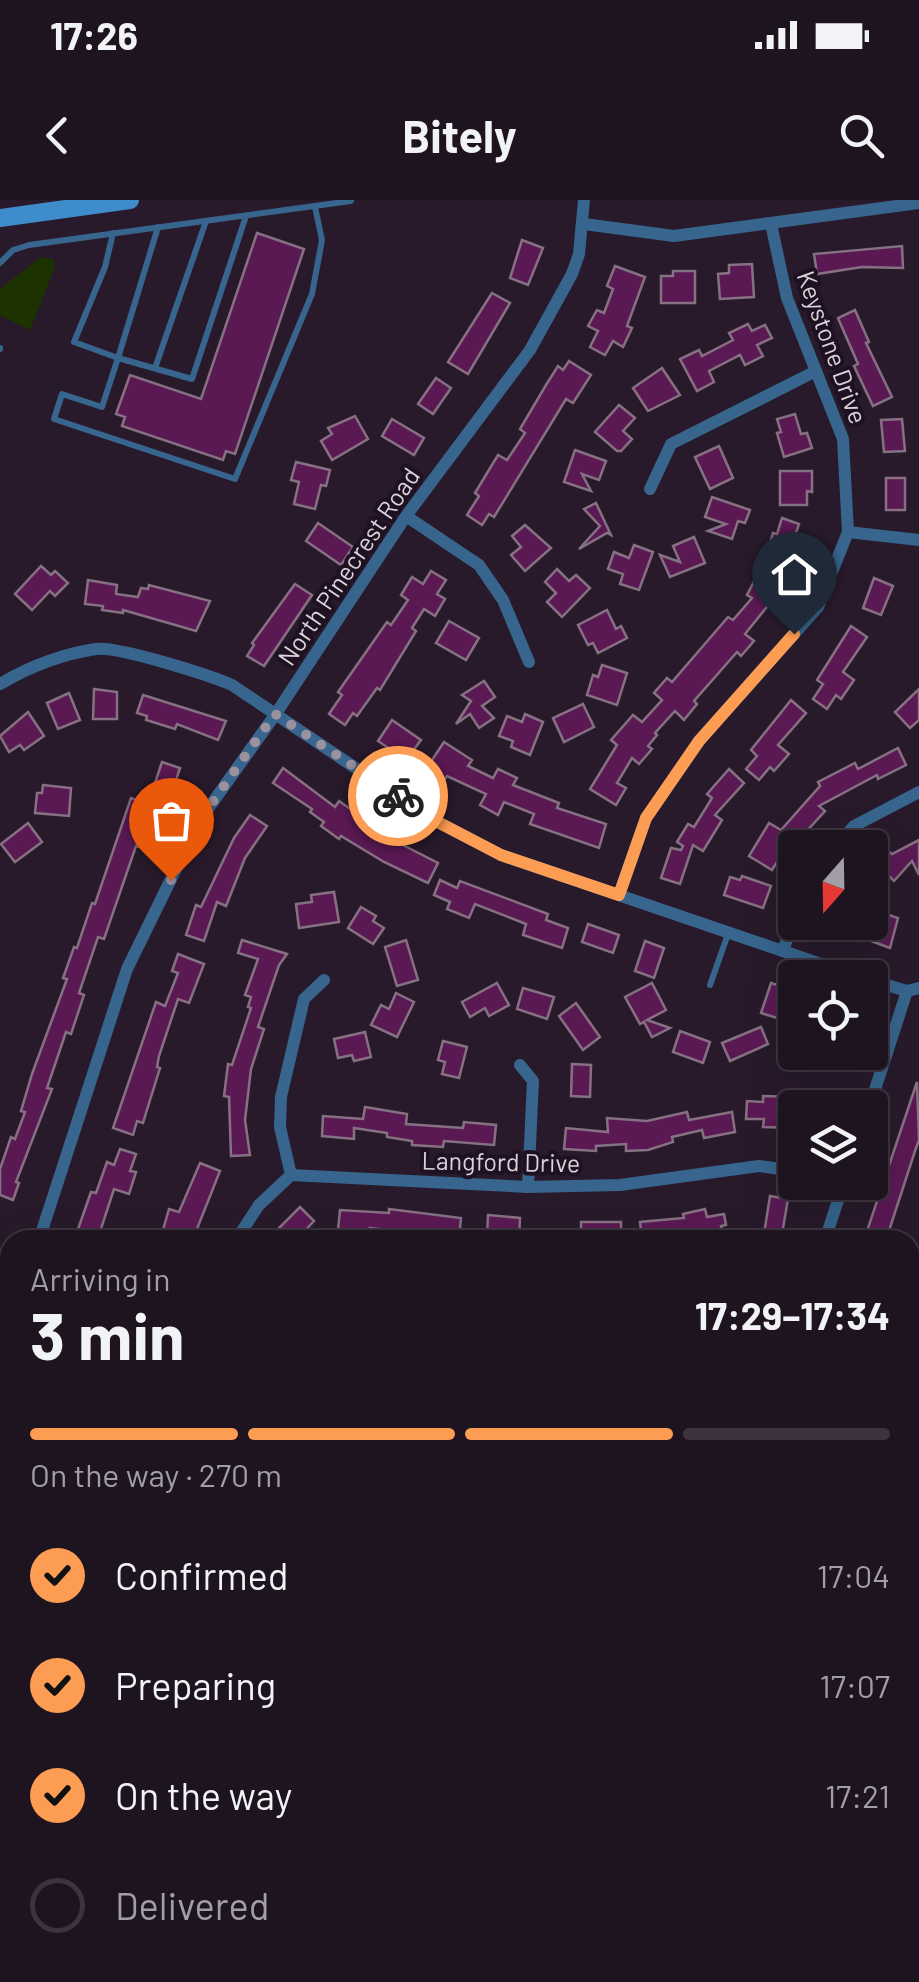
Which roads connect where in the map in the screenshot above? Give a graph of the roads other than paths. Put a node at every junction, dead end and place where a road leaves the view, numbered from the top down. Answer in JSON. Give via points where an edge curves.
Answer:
{"nodes":[{"id":1,"x":130,"y":200,"type":"edge"},
{"id":2,"x":584,"y":200,"type":"edge"},
{"id":3,"x":351,"y":201,"type":"edge"},
{"id":4,"x":919,"y":203,"type":"edge"},
{"id":5,"x":315,"y":207,"type":"junction"},
{"id":6,"x":246,"y":216,"type":"junction"},
{"id":7,"x":0,"y":218,"type":"edge"},
{"id":8,"x":206,"y":221,"type":"junction"},
{"id":9,"x":584,"y":224,"type":"junction"},
{"id":10,"x":771,"y":224,"type":"junction"},
{"id":11,"x":158,"y":227,"type":"junction"},
{"id":12,"x":112,"y":233,"type":"junction"},
{"id":13,"x":0,"y":263,"type":"edge"},
{"id":14,"x":118,"y":358,"type":"junction"},
{"id":15,"x":155,"y":368,"type":"junction"},
{"id":16,"x":816,"y":371,"type":"junction"},
{"id":17,"x":650,"y":489,"type":"dead end"},
{"id":18,"x":406,"y":516,"type":"junction"},
{"id":19,"x":848,"y":532,"type":"junction"},
{"id":20,"x":919,"y":540,"type":"edge"},
{"id":21,"x":529,"y":662,"type":"dead end"},
{"id":22,"x":0,"y":684,"type":"edge"},
{"id":23,"x":275,"y":714,"type":"junction"},
{"id":24,"x":919,"y":792,"type":"edge"},
{"id":25,"x":851,"y":830,"type":"edge"},
{"id":26,"x":619,"y":895,"type":"junction"},
{"id":27,"x":728,"y":932,"type":"junction"},
{"id":28,"x":787,"y":940,"type":"edge"},
{"id":29,"x":783,"y":952,"type":"junction"},
{"id":30,"x":807,"y":960,"type":"edge"},
{"id":31,"x":324,"y":980,"type":"dead end"},
{"id":32,"x":888,"y":984,"type":"edge"},
{"id":33,"x":710,"y":985,"type":"dead end"},
{"id":34,"x":913,"y":989,"type":"edge"},
{"id":35,"x":520,"y":1065,"type":"dead end"},
{"id":36,"x":876,"y":1090,"type":"edge"},
{"id":37,"x":778,"y":1169,"type":"edge"},
{"id":38,"x":292,"y":1175,"type":"junction"},
{"id":39,"x":528,"y":1186,"type":"junction"},
{"id":40,"x":838,"y":1200,"type":"edge"},
{"id":41,"x":41,"y":1230,"type":"edge"},
{"id":42,"x":243,"y":1230,"type":"edge"},
{"id":43,"x":828,"y":1230,"type":"edge"}],
"edges":[{"from":1,"to":7,"type":"main road"},
{"from":2,"to":9,"type":"street","name":"North Pinecrest Road"},
{"from":3,"to":5,"type":"lane"},
{"from":4,"to":10,"type":"street"},
{"from":5,"to":6,"type":"lane"},
{"from":5,"to":14,"type":"lane","via":[[322,240],[312,294],[235,479],[54,418],[62,394],[102,406]]},
{"from":6,"to":8,"type":"lane"},
{"from":6,"to":15,"type":"lane","via":[[192,378]]},
{"from":8,"to":11,"type":"lane"},
{"from":8,"to":15,"type":"lane"},
{"from":9,"to":10,"type":"street","via":[[674,236]]},
{"from":9,"to":18,"type":"street","name":"North Pinecrest Road","via":[[572,274],[538,336]]},
{"from":10,"to":16,"type":"street","name":"Keystone Drive","via":[[787,298]]},
{"from":11,"to":12,"type":"lane"},
{"from":11,"to":14,"type":"lane"},
{"from":12,"to":13,"type":"lane","via":[[29,245]]},
{"from":12,"to":14,"type":"lane","via":[[74,342]]},
{"from":14,"to":15,"type":"lane"},
{"from":16,"to":17,"type":"street","via":[[670,444]]},
{"from":16,"to":19,"type":"street","name":"Keystone Drive","via":[[842,440]]},
{"from":18,"to":21,"type":"street","via":[[479,565],[503,600]]},
{"from":18,"to":23,"type":"street","name":"North Pinecrest Road"},
{"from":19,"to":20,"type":"street"},
{"from":19,"to":26,"type":"street","name":"Keystone Drive","via":[[818,607],[699,741],[646,818]]},
{"from":22,"to":23,"type":"street","via":[[28,668],[99,648],[217,678]]},
{"from":23,"to":26,"type":"street","via":[[474,842]]},
{"from":23,"to":41,"type":"street","name":"North Pinecrest Road","via":[[200,820],[126,970]]},
{"from":24,"to":25,"type":"street"},
{"from":26,"to":27,"type":"street"},
{"from":27,"to":29,"type":"street"},
{"from":27,"to":33,"type":"lane"},
{"from":28,"to":29,"type":"street"},
{"from":29,"to":30,"type":"street"},
{"from":31,"to":38,"type":"street","via":[[304,1000],[281,1096],[280,1127]]},
{"from":32,"to":34,"type":"street"},
{"from":34,"to":36,"type":"street"},
{"from":35,"to":39,"type":"street","via":[[533,1081]]},
{"from":37,"to":39,"type":"street","name":"Langford Drive","via":[[620,1185]]},
{"from":38,"to":39,"type":"street","name":"Langford Drive"},
{"from":38,"to":42,"type":"street"},
{"from":40,"to":43,"type":"street"}]}
